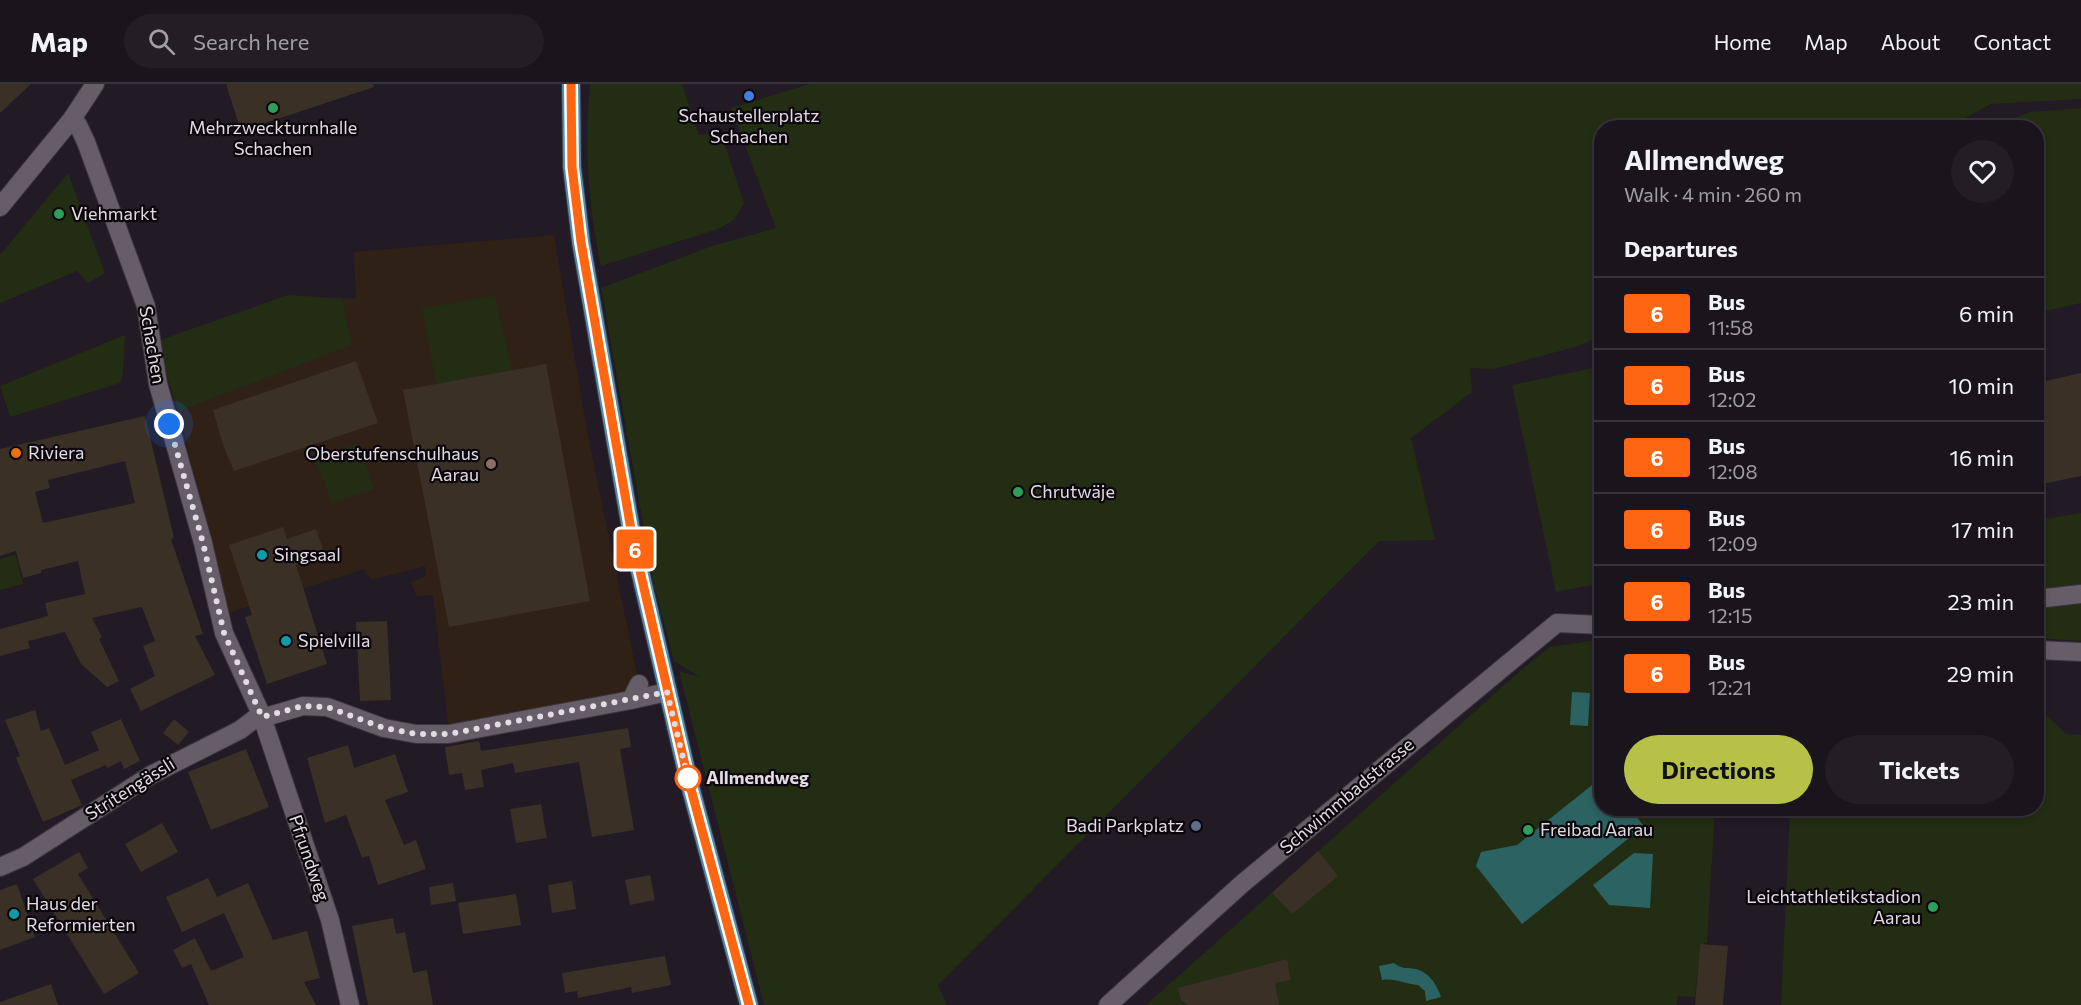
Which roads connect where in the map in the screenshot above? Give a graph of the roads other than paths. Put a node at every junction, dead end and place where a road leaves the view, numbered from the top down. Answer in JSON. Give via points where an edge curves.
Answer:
{"nodes":[{"id":1,"x":95,"y":84,"type":"edge"},
{"id":2,"x":571,"y":84,"type":"edge"},
{"id":3,"x":72,"y":119,"type":"junction"},
{"id":4,"x":0,"y":207,"type":"edge"},
{"id":5,"x":2081,"y":594,"type":"edge"},
{"id":6,"x":2044,"y":598,"type":"edge"},
{"id":7,"x":1594,"y":625,"type":"edge"},
{"id":8,"x":2044,"y":650,"type":"edge"},
{"id":9,"x":2081,"y":652,"type":"edge"},
{"id":10,"x":667,"y":692,"type":"junction"},
{"id":11,"x":262,"y":716,"type":"junction"},
{"id":12,"x":0,"y":867,"type":"edge"},
{"id":13,"x":350,"y":1005,"type":"edge"},
{"id":14,"x":749,"y":1005,"type":"edge"},
{"id":15,"x":1108,"y":1005,"type":"edge"}],
"edges":[{"from":1,"to":3,"type":"street"},
{"from":2,"to":10,"type":"main road","via":[[572,167],[581,242],[633,541]]},
{"from":3,"to":4,"type":"street"},
{"from":3,"to":11,"type":"street","name":"Schachen","via":[[86,142],[146,306],[159,384],[224,633]]},
{"from":5,"to":6,"type":"street"},
{"from":7,"to":15,"type":"street","name":"Schwimmbadstrasse","via":[[1557,623],[1243,883]]},
{"from":8,"to":9,"type":"street"},
{"from":10,"to":11,"type":"street","name":"Stritengässli","via":[[635,692],[449,734],[416,734],[384,728],[327,707],[303,706]]},
{"from":10,"to":14,"type":"main road"},
{"from":11,"to":12,"type":"street","name":"Stritengässli","via":[[181,757]]},
{"from":11,"to":13,"type":"street","name":"Pfrundweg","via":[[330,920]]}]}
